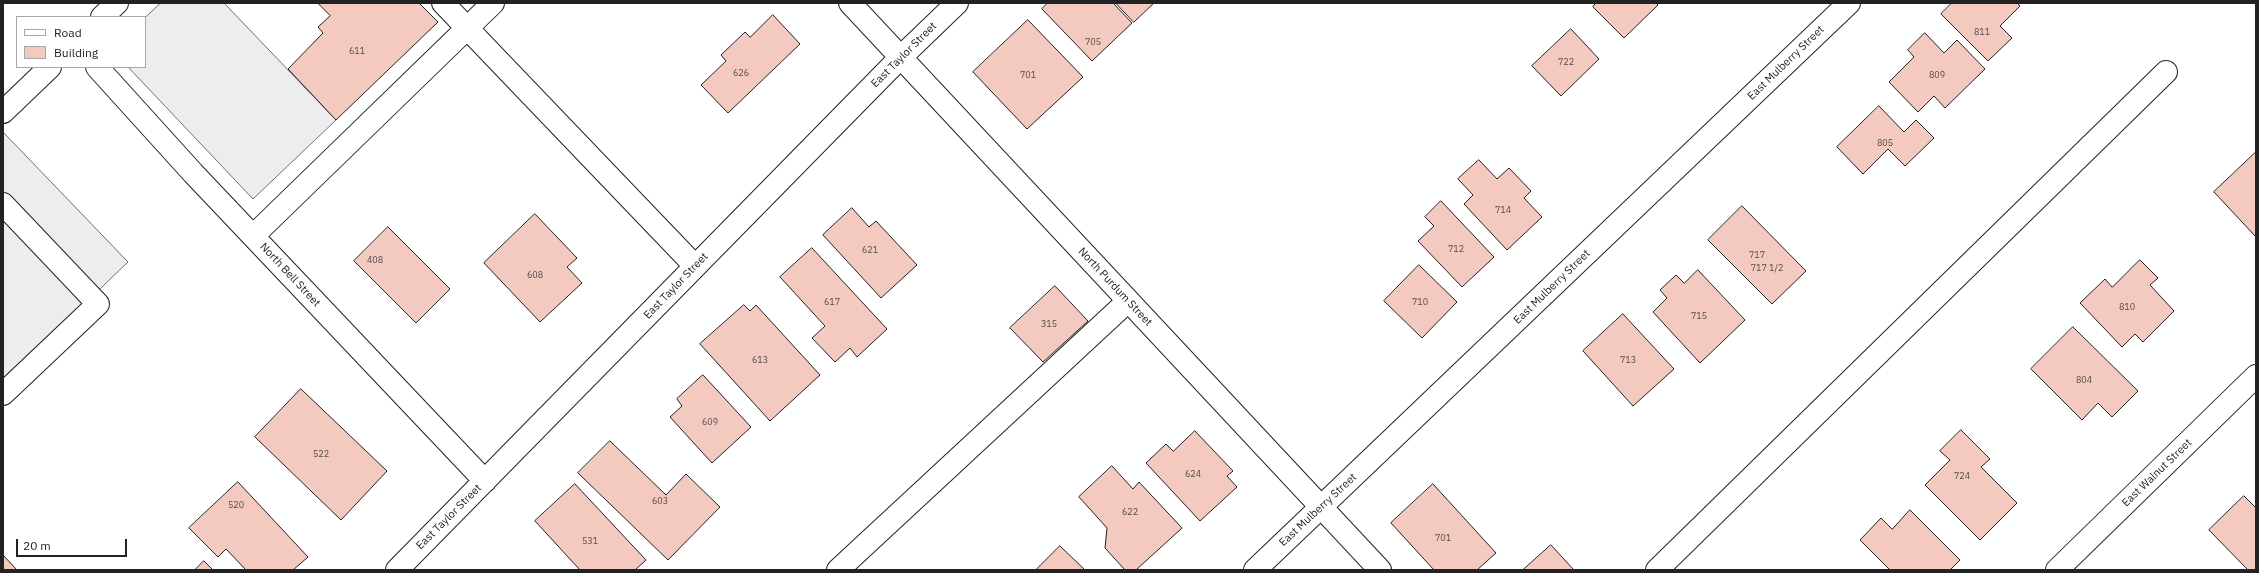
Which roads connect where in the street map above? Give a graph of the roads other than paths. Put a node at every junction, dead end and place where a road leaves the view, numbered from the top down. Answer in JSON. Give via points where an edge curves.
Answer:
{"nodes":[{"id":1,"x":117,"y":3,"type":"edge"},
{"id":2,"x":443,"y":3,"type":"edge"},
{"id":3,"x":493,"y":3,"type":"edge"},
{"id":4,"x":850,"y":3,"type":"edge"},
{"id":5,"x":957,"y":3,"type":"edge"},
{"id":6,"x":1849,"y":3,"type":"edge"},
{"id":7,"x":103,"y":16,"type":"edge"},
{"id":8,"x":466,"y":28,"type":"junction"},
{"id":9,"x":901,"y":57,"type":"junction"},
{"id":10,"x":49,"y":68,"type":"edge"},
{"id":11,"x":98,"y":68,"type":"edge"},
{"id":12,"x":2166,"y":72,"type":"dead end"},
{"id":13,"x":8,"y":107,"type":"edge"},
{"id":14,"x":3,"y":204,"type":"edge"},
{"id":15,"x":253,"y":236,"type":"junction"},
{"id":16,"x":695,"y":266,"type":"junction"},
{"id":17,"x":1128,"y":301,"type":"junction"},
{"id":18,"x":2256,"y":376,"type":"edge"},
{"id":19,"x":3,"y":394,"type":"edge"},
{"id":20,"x":485,"y":481,"type":"junction"},
{"id":21,"x":1321,"y":507,"type":"junction"},
{"id":22,"x":397,"y":570,"type":"edge"},
{"id":23,"x":838,"y":570,"type":"edge"},
{"id":24,"x":1254,"y":570,"type":"edge"},
{"id":25,"x":1380,"y":570,"type":"edge"},
{"id":26,"x":1657,"y":570,"type":"edge"},
{"id":27,"x":2057,"y":570,"type":"edge"}],
"edges":[{"from":1,"to":7,"type":"street"},
{"from":2,"to":8,"type":"street"},
{"from":3,"to":8,"type":"street"},
{"from":4,"to":9,"type":"street","name":"North Purdum Street"},
{"from":5,"to":9,"type":"street","name":"East Taylor Street"},
{"from":6,"to":21,"type":"street","name":"East Mulberry Street"},
{"from":8,"to":15,"type":"street"},
{"from":8,"to":16,"type":"street"},
{"from":9,"to":16,"type":"street","name":"East Taylor Street"},
{"from":9,"to":17,"type":"street","name":"North Purdum Street"},
{"from":10,"to":13,"type":"street"},
{"from":11,"to":15,"type":"street","name":"North Bell Street"},
{"from":12,"to":26,"type":"street"},
{"from":14,"to":19,"type":"street","via":[[98,304]]},
{"from":15,"to":20,"type":"street","name":"North Bell Street"},
{"from":16,"to":20,"type":"street","name":"East Taylor Street"},
{"from":17,"to":21,"type":"street","name":"North Purdum Street"},
{"from":17,"to":23,"type":"street"},
{"from":18,"to":27,"type":"street","name":"East Walnut Street"},
{"from":20,"to":22,"type":"street","name":"East Taylor Street"},
{"from":21,"to":24,"type":"street","name":"East Mulberry Street"},
{"from":21,"to":25,"type":"street","name":"North Purdum Street"}]}
